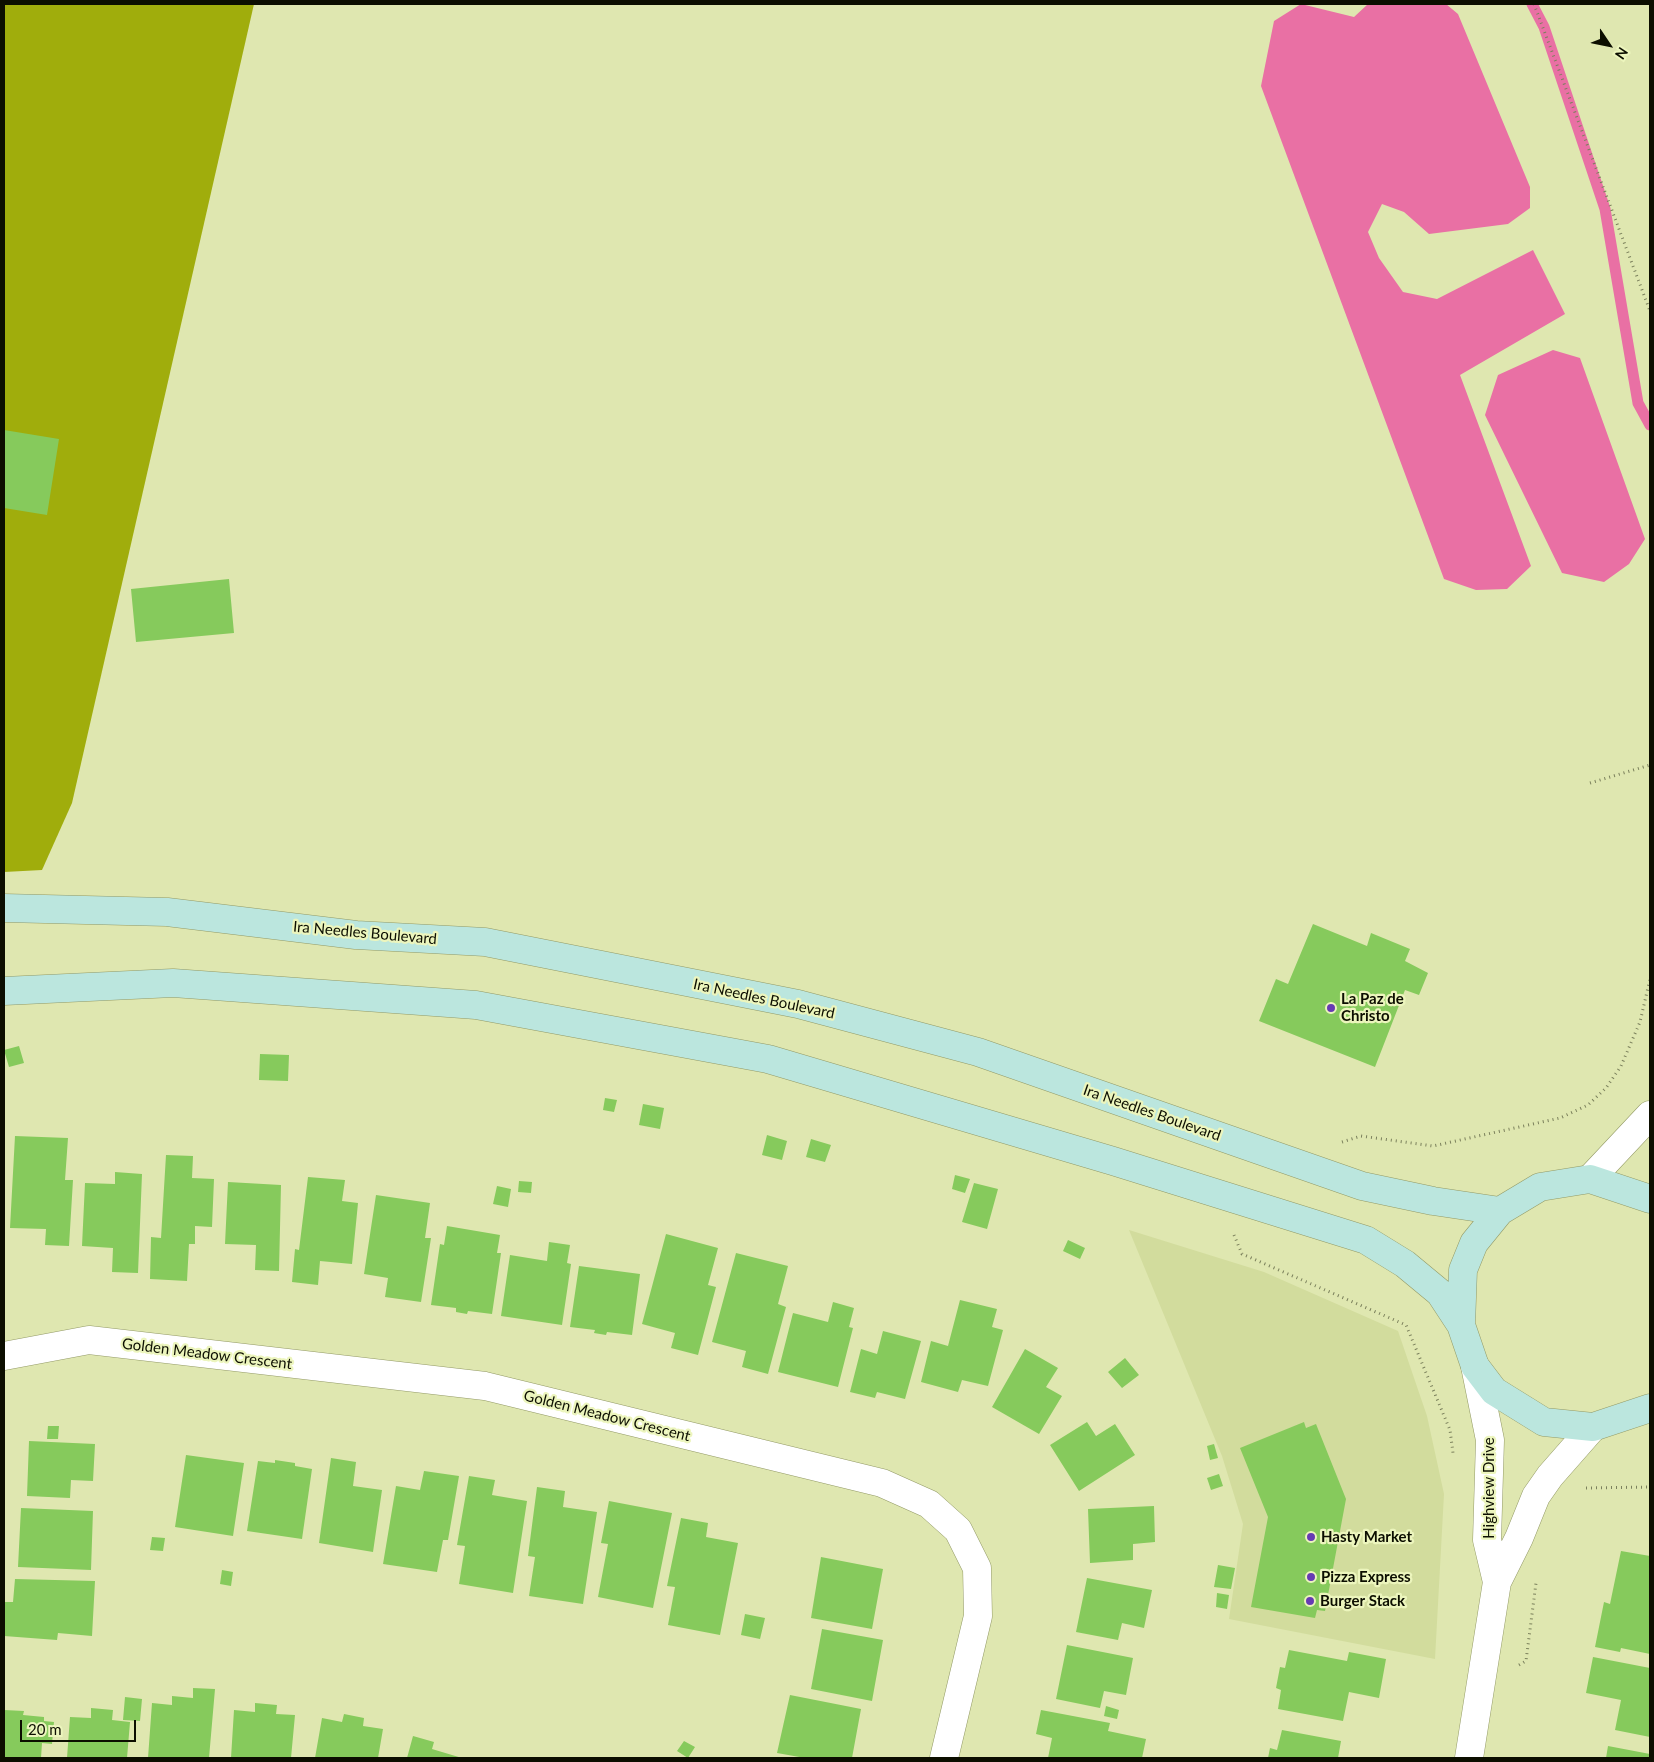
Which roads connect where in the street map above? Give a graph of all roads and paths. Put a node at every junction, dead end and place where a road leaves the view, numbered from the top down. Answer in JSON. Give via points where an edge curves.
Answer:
{"nodes":[{"id":1,"x":1534,"y":4,"type":"edge"},
{"id":2,"x":1650,"y":311,"type":"edge"},
{"id":3,"x":1650,"y":765,"type":"edge"},
{"id":4,"x":1590,"y":783,"type":"dead end"},
{"id":5,"x":4,"y":908,"type":"edge"},
{"id":6,"x":1650,"y":979,"type":"edge"},
{"id":7,"x":4,"y":990,"type":"edge"},
{"id":8,"x":1650,"y":1115,"type":"edge"},
{"id":9,"x":1361,"y":1136,"type":"dead end"},
{"id":10,"x":1590,"y":1179,"type":"junction"},
{"id":11,"x":1650,"y":1199,"type":"edge"},
{"id":12,"x":1500,"y":1211,"type":"junction"},
{"id":13,"x":1242,"y":1254,"type":"dead end"},
{"id":14,"x":1461,"y":1325,"type":"junction"},
{"id":15,"x":4,"y":1356,"type":"edge"},
{"id":16,"x":1475,"y":1366,"type":"junction"},
{"id":17,"x":1650,"y":1408,"type":"edge"},
{"id":18,"x":1624,"y":1418,"type":"junction"},
{"id":19,"x":1650,"y":1426,"type":"edge"},
{"id":20,"x":1593,"y":1427,"type":"junction"},
{"id":21,"x":1454,"y":1457,"type":"dead end"},
{"id":22,"x":1650,"y":1487,"type":"edge"},
{"id":23,"x":1582,"y":1488,"type":"dead end"},
{"id":24,"x":1497,"y":1582,"type":"junction"},
{"id":25,"x":944,"y":1758,"type":"edge"},
{"id":26,"x":1469,"y":1758,"type":"edge"}],
"edges":[{"from":1,"to":2,"type":"path"},
{"from":3,"to":4,"type":"path"},
{"from":5,"to":12,"type":"main road","name":"Ira Needles Boulevard","via":[[167,912],[356,935],[485,942],[798,1004],[978,1052],[1362,1186]]},
{"from":6,"to":9,"type":"path","via":[[1640,1022],[1621,1066],[1606,1088],[1588,1105],[1560,1118],[1433,1146]]},
{"from":7,"to":14,"type":"main road","via":[[173,984],[476,1005],[768,1059],[1366,1240],[1405,1264],[1440,1292]]},
{"from":8,"to":10,"type":"street"},
{"from":10,"to":11,"type":"main road"},
{"from":10,"to":12,"type":"main road","via":[[1540,1187]]},
{"from":12,"to":14,"type":"main road","via":[[1474,1243],[1463,1270]]},
{"from":13,"to":21,"type":"path","via":[[1406,1324],[1450,1430]]},
{"from":14,"to":16,"type":"main road"},
{"from":15,"to":25,"type":"street","name":"Golden Meadow Crescent","via":[[89,1340],[485,1386],[882,1483],[929,1504],[958,1530],[976,1568],[978,1616]]},
{"from":16,"to":20,"type":"main road","via":[[1494,1391],[1544,1422]]},
{"from":16,"to":24,"type":"street","name":"Highview Drive","via":[[1490,1440],[1487,1540]]},
{"from":17,"to":18,"type":"main road"},
{"from":18,"to":19,"type":"main road"},
{"from":18,"to":20,"type":"main road"},
{"from":20,"to":24,"type":"street","name":"Highview Drive","via":[[1536,1496]]},
{"from":22,"to":23,"type":"path"},
{"from":24,"to":26,"type":"street","name":"Highview Drive"}]}
